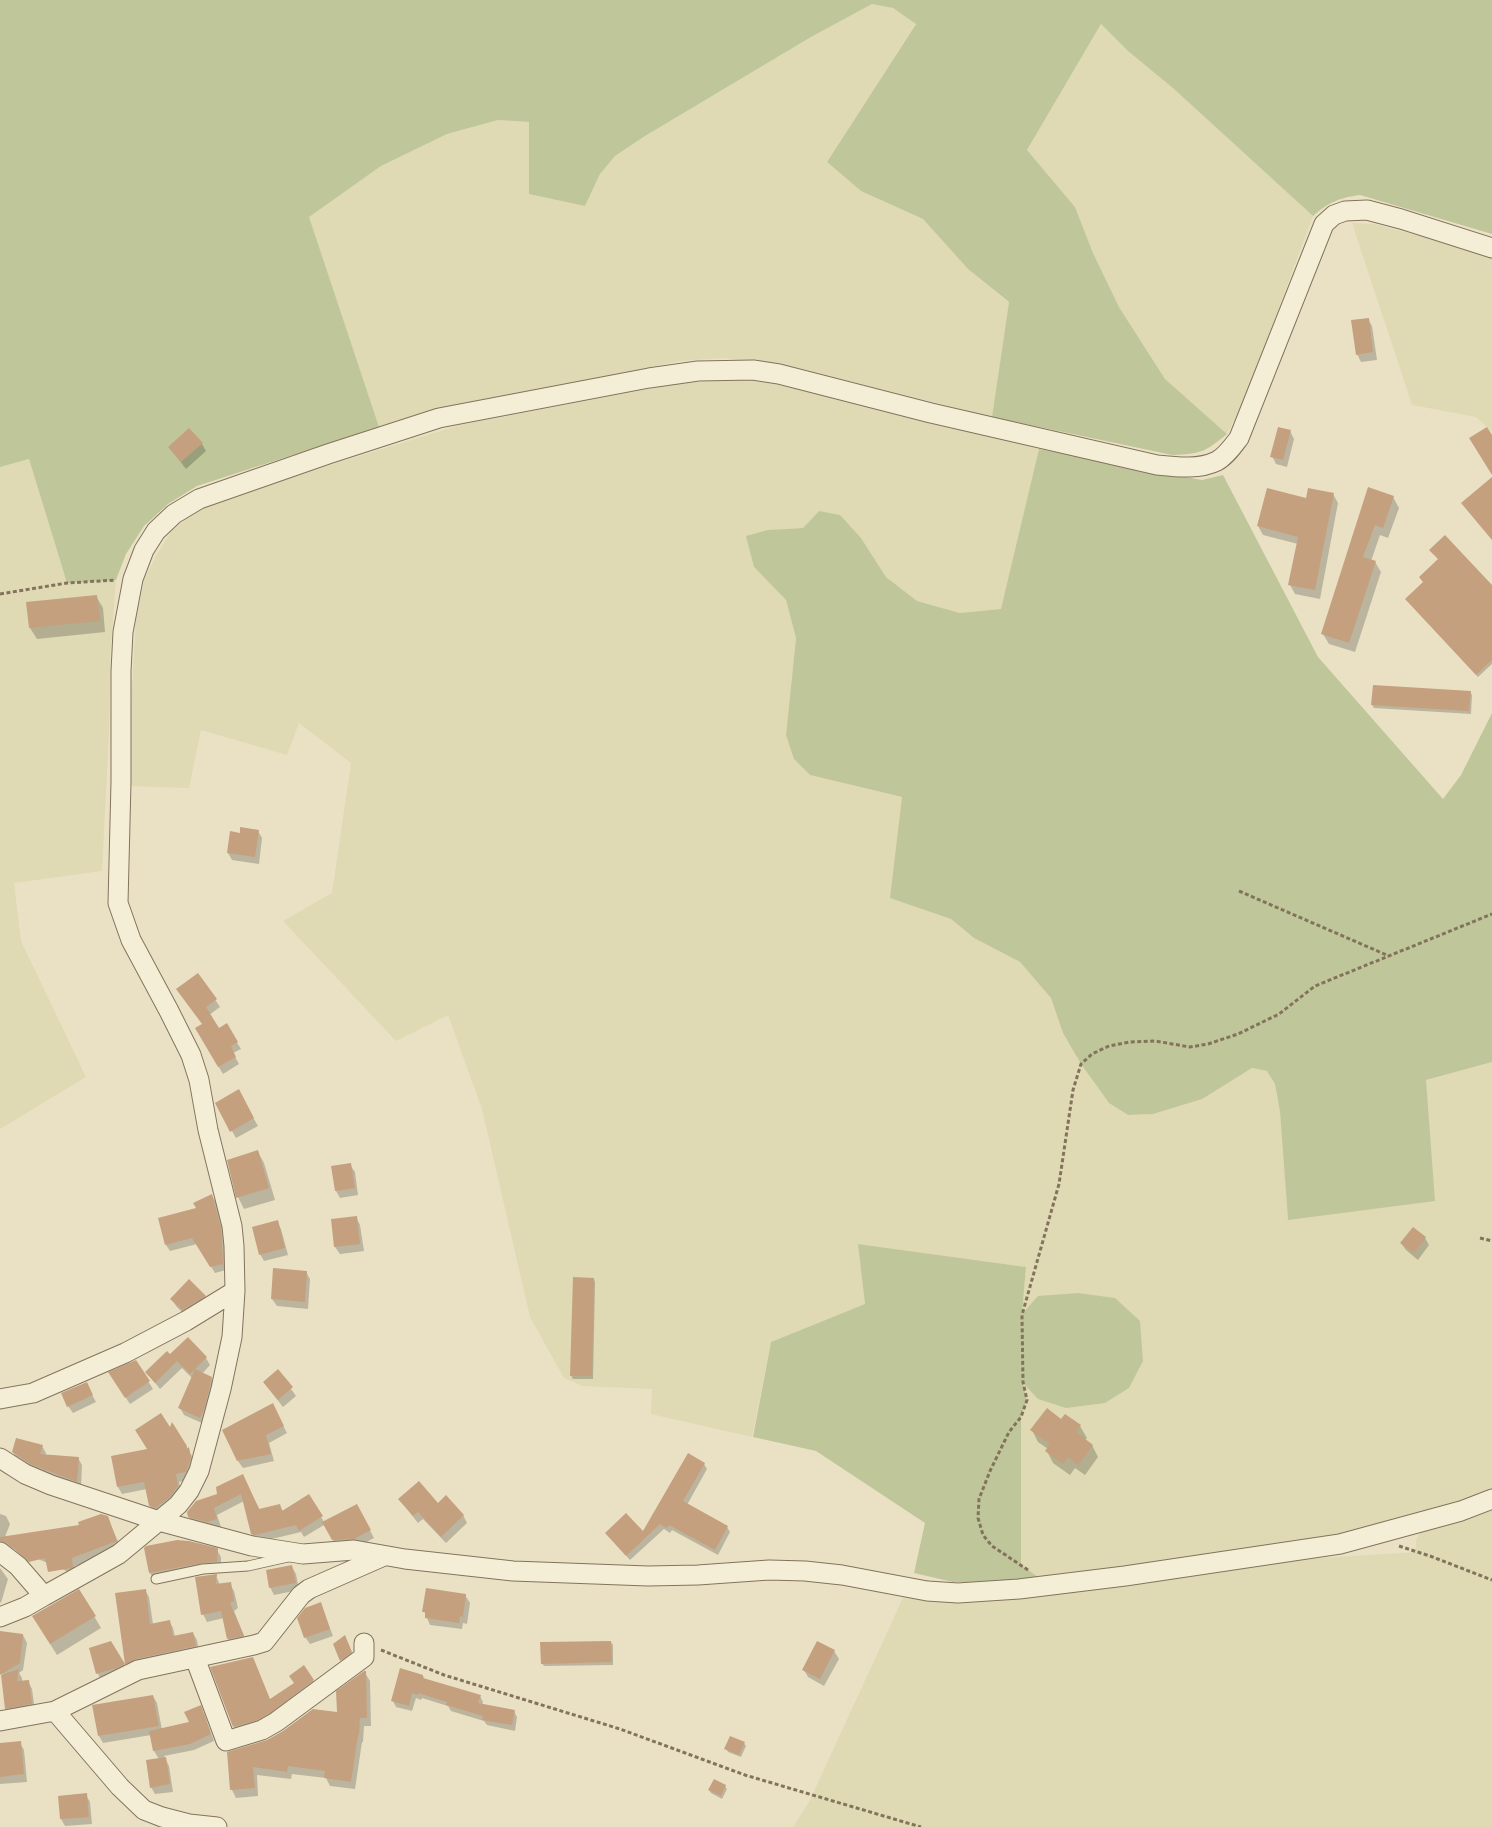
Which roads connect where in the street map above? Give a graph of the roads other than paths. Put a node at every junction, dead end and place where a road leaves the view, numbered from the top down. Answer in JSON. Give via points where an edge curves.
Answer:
{"nodes":[{"id":1,"x":1492,"y":248,"type":"edge"},
{"id":2,"x":235,"y":1291,"type":"junction"},
{"id":3,"x":0,"y":1399,"type":"edge"},
{"id":4,"x":0,"y":1458,"type":"edge"},
{"id":5,"x":1492,"y":1499,"type":"edge"},
{"id":6,"x":159,"y":1521,"type":"junction"},
{"id":7,"x":0,"y":1552,"type":"edge"},
{"id":8,"x":303,"y":1554,"type":"junction"},
{"id":9,"x":384,"y":1556,"type":"junction"},
{"id":10,"x":156,"y":1578,"type":"dead end"},
{"id":11,"x":44,"y":1596,"type":"junction"},
{"id":12,"x":0,"y":1617,"type":"edge"},
{"id":13,"x":364,"y":1643,"type":"road end"},
{"id":14,"x":195,"y":1658,"type":"junction"},
{"id":15,"x":55,"y":1711,"type":"junction"},
{"id":16,"x":0,"y":1721,"type":"edge"},
{"id":17,"x":217,"y":1827,"type":"edge"}],
"edges":[{"from":1,"to":2,"type":"street","via":[[1367,210],[1334,215],[1324,224],[1239,438],[1217,461],[1203,465],[1157,465],[779,374],[753,370],[698,371],[440,418],[199,499],[174,514],[156,531],[144,550],[133,579],[123,632],[118,903],[131,940],[169,1011],[199,1080],[232,1226]]},
{"from":2,"to":3,"type":"street","via":[[125,1354],[33,1393]]},
{"from":2,"to":6,"type":"street","via":[[232,1337],[199,1471],[178,1505]]},
{"from":4,"to":6,"type":"street","via":[[51,1485]]},
{"from":5,"to":9,"type":"street","via":[[1367,1537],[1322,1546],[986,1592],[927,1591],[805,1571],[648,1576],[513,1572]]},
{"from":6,"to":8,"type":"street","via":[[252,1546]]},
{"from":6,"to":11,"type":"street","via":[[119,1554]]},
{"from":7,"to":11,"type":"street","via":[[18,1566]]},
{"from":8,"to":9,"type":"street","via":[[354,1550]]},
{"from":8,"to":10,"type":"lane","via":[[248,1566],[203,1569]]},
{"from":9,"to":14,"type":"street","via":[[309,1589],[264,1642]]},
{"from":11,"to":12,"type":"street"},
{"from":13,"to":14,"type":"street","via":[[364,1657],[276,1722],[226,1742]]},
{"from":14,"to":15,"type":"street","via":[[138,1670]]},
{"from":15,"to":16,"type":"street"},
{"from":15,"to":17,"type":"street","via":[[144,1810],[171,1820]]}]}
